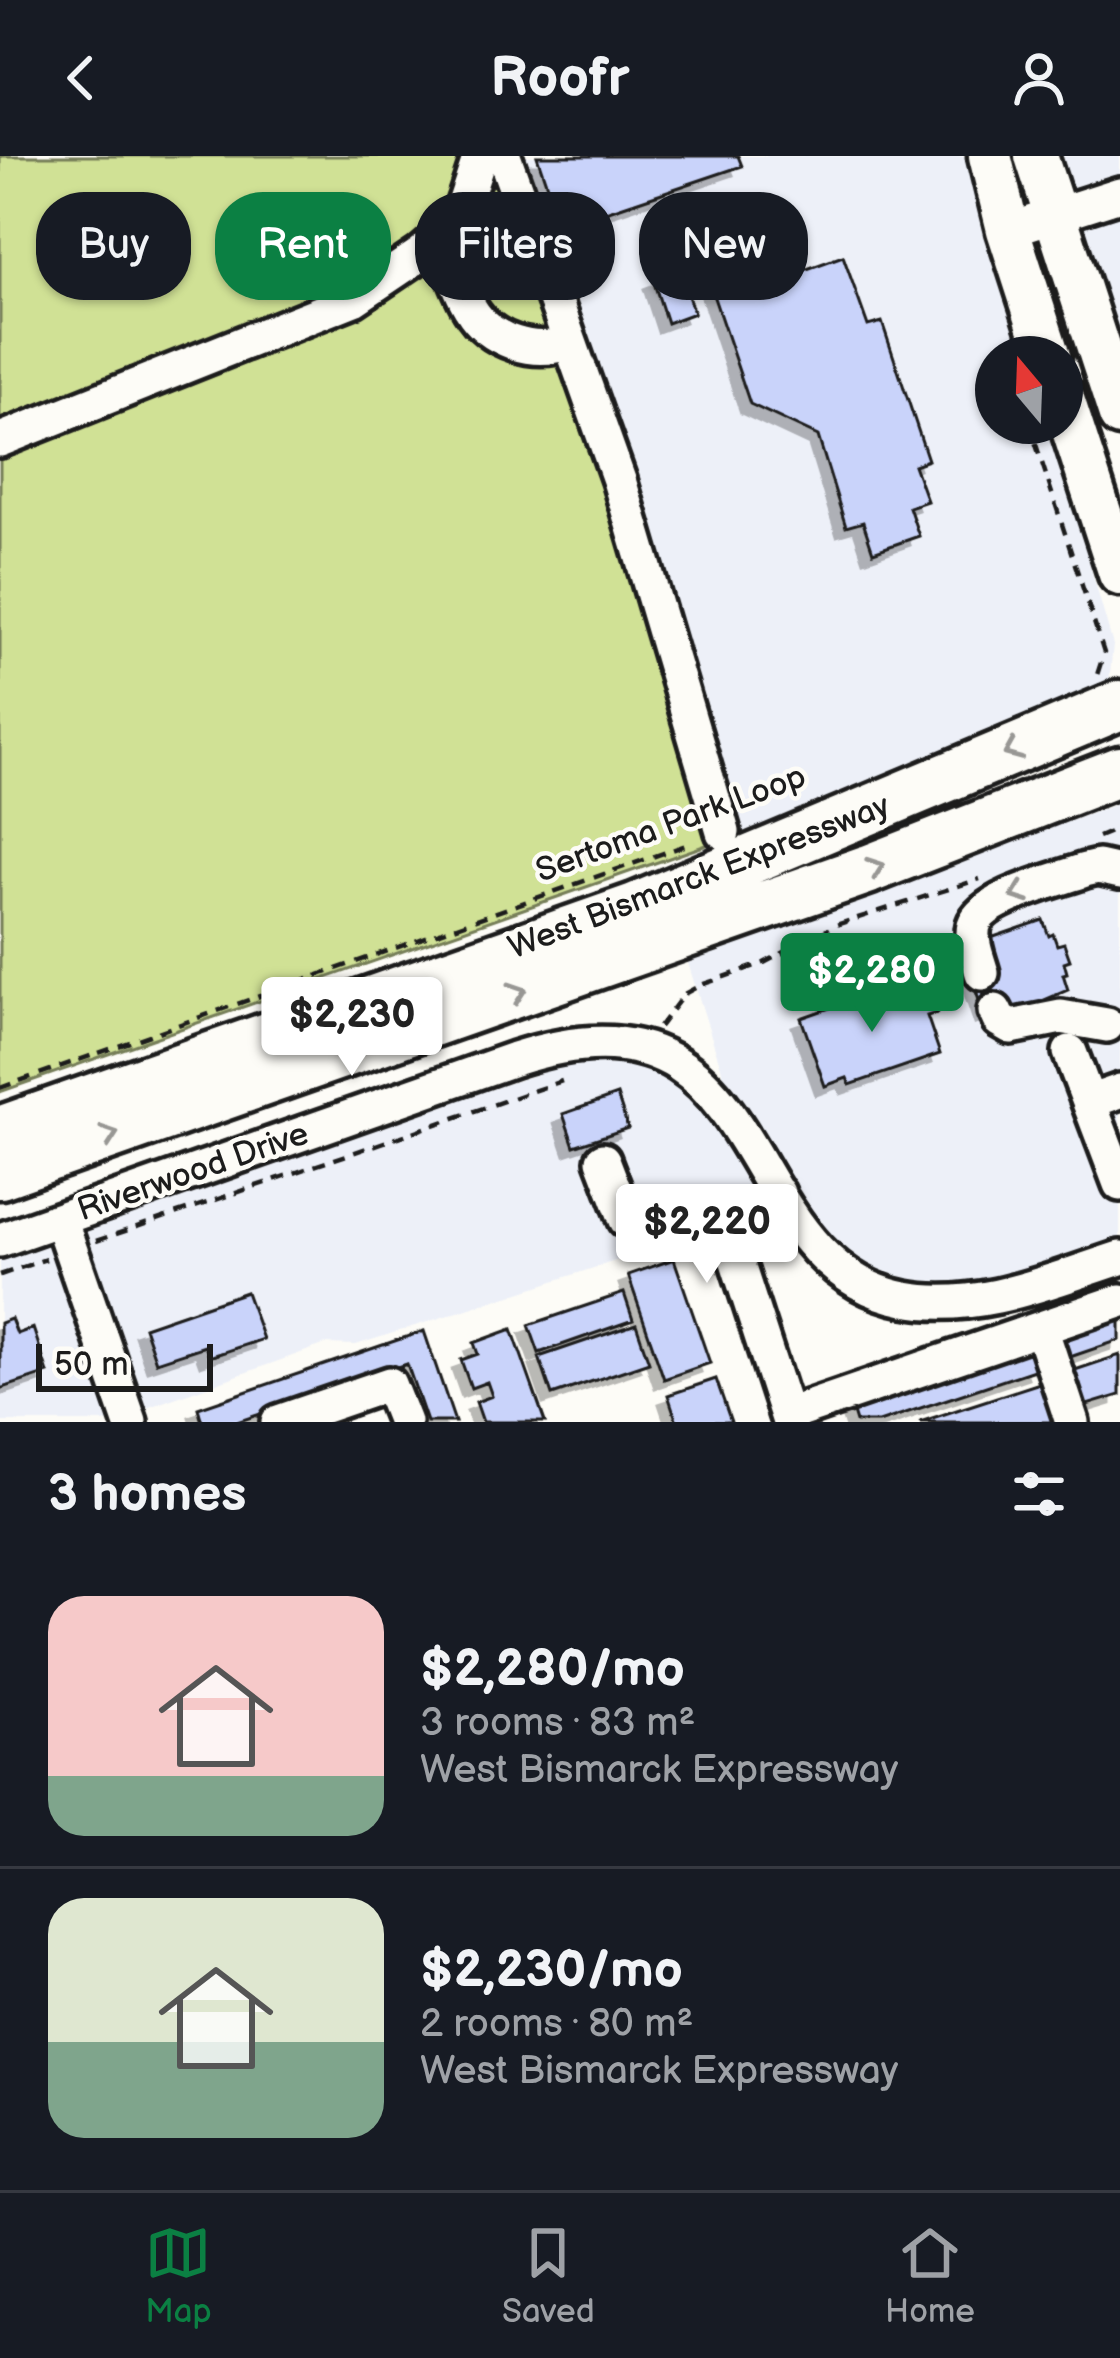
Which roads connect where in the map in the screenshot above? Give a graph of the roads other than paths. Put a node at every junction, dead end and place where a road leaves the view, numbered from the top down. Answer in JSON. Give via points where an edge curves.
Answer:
{"nodes":[{"id":1,"x":480,"y":156,"type":"edge"},
{"id":2,"x":504,"y":156,"type":"edge"},
{"id":3,"x":990,"y":156,"type":"edge"},
{"id":4,"x":1036,"y":156,"type":"edge"},
{"id":5,"x":468,"y":192,"type":"edge"},
{"id":6,"x":1120,"y":194,"type":"edge"},
{"id":7,"x":1056,"y":214,"type":"junction"},
{"id":8,"x":1008,"y":230,"type":"junction"},
{"id":9,"x":415,"y":256,"type":"edge"},
{"id":10,"x":466,"y":300,"type":"edge"},
{"id":11,"x":1042,"y":336,"type":"edge"},
{"id":12,"x":569,"y":343,"type":"junction"},
{"id":13,"x":1116,"y":388,"type":"edge"},
{"id":14,"x":0,"y":440,"type":"edge"},
{"id":15,"x":1078,"y":444,"type":"edge"},
{"id":16,"x":1120,"y":574,"type":"edge"},
{"id":17,"x":1107,"y":695,"type":"edge"},
{"id":18,"x":1120,"y":771,"type":"edge"},
{"id":19,"x":723,"y":832,"type":"road end"},
{"id":20,"x":1120,"y":872,"type":"edge"},
{"id":21,"x":982,"y":973,"type":"dead end"},
{"id":22,"x":995,"y":1011,"type":"dead end"},
{"id":23,"x":1113,"y":1026,"type":"edge"},
{"id":24,"x":1070,"y":1052,"type":"dead end"},
{"id":25,"x":1104,"y":1096,"type":"edge"},
{"id":26,"x":0,"y":1131,"type":"edge"},
{"id":27,"x":603,"y":1160,"type":"dead end"},
{"id":28,"x":0,"y":1174,"type":"edge"},
{"id":29,"x":1120,"y":1184,"type":"edge"},
{"id":30,"x":778,"y":1193,"type":"junction"},
{"id":31,"x":734,"y":1223,"type":"junction"},
{"id":32,"x":65,"y":1235,"type":"junction"},
{"id":33,"x":0,"y":1240,"type":"edge"},
{"id":34,"x":1120,"y":1258,"type":"edge"},
{"id":35,"x":1120,"y":1301,"type":"edge"},
{"id":36,"x":1041,"y":1328,"type":"junction"},
{"id":37,"x":788,"y":1418,"type":"edge"},
{"id":38,"x":130,"y":1422,"type":"edge"},
{"id":39,"x":278,"y":1422,"type":"edge"},
{"id":40,"x":404,"y":1422,"type":"edge"},
{"id":41,"x":1072,"y":1422,"type":"edge"}],
"edges":[{"from":1,"to":5,"type":"street"},
{"from":2,"to":12,"type":"street"},
{"from":3,"to":8,"type":"main road"},
{"from":4,"to":7,"type":"main road"},
{"from":6,"to":7,"type":"street"},
{"from":7,"to":8,"type":"street"},
{"from":7,"to":13,"type":"main road"},
{"from":8,"to":11,"type":"main road"},
{"from":9,"to":14,"type":"street","via":[[354,299]]},
{"from":10,"to":12,"type":"street","via":[[519,346],[548,351]]},
{"from":12,"to":19,"type":"street","via":[[619,480]]},
{"from":15,"to":16,"type":"main road"},
{"from":17,"to":26,"type":"highway","name":"West Bismarck Expressway","one_way":true,"via":[[635,908]]},
{"from":28,"to":18,"type":"highway","name":"West Bismarck Expressway","one_way":true,"via":[[850,876]]},
{"from":20,"to":21,"type":"street","one_way":true,"via":[[1085,870],[987,907],[973,928]]},
{"from":22,"to":23,"type":"street","via":[[1011,1027],[1061,1017]]},
{"from":24,"to":25,"type":"street"},
{"from":25,"to":29,"type":"street"},
{"from":27,"to":31,"type":"street","via":[[626,1220]]},
{"from":30,"to":31,"type":"street"},
{"from":30,"to":32,"type":"street","name":"Riverwood Drive","via":[[717,1097],[681,1067],[590,1042],[532,1053]]},
{"from":30,"to":34,"type":"street","name":"Riverwood Drive","via":[[823,1258],[865,1286],[910,1300],[993,1297]]},
{"from":31,"to":37,"type":"street","via":[[731,1250]]},
{"from":32,"to":33,"type":"street","name":"Riverwood Drive"},
{"from":32,"to":38,"type":"street"},
{"from":35,"to":36,"type":"street"},
{"from":36,"to":37,"type":"street"},
{"from":36,"to":41,"type":"street"},
{"from":39,"to":40,"type":"street","via":[[389,1384]]}]}
